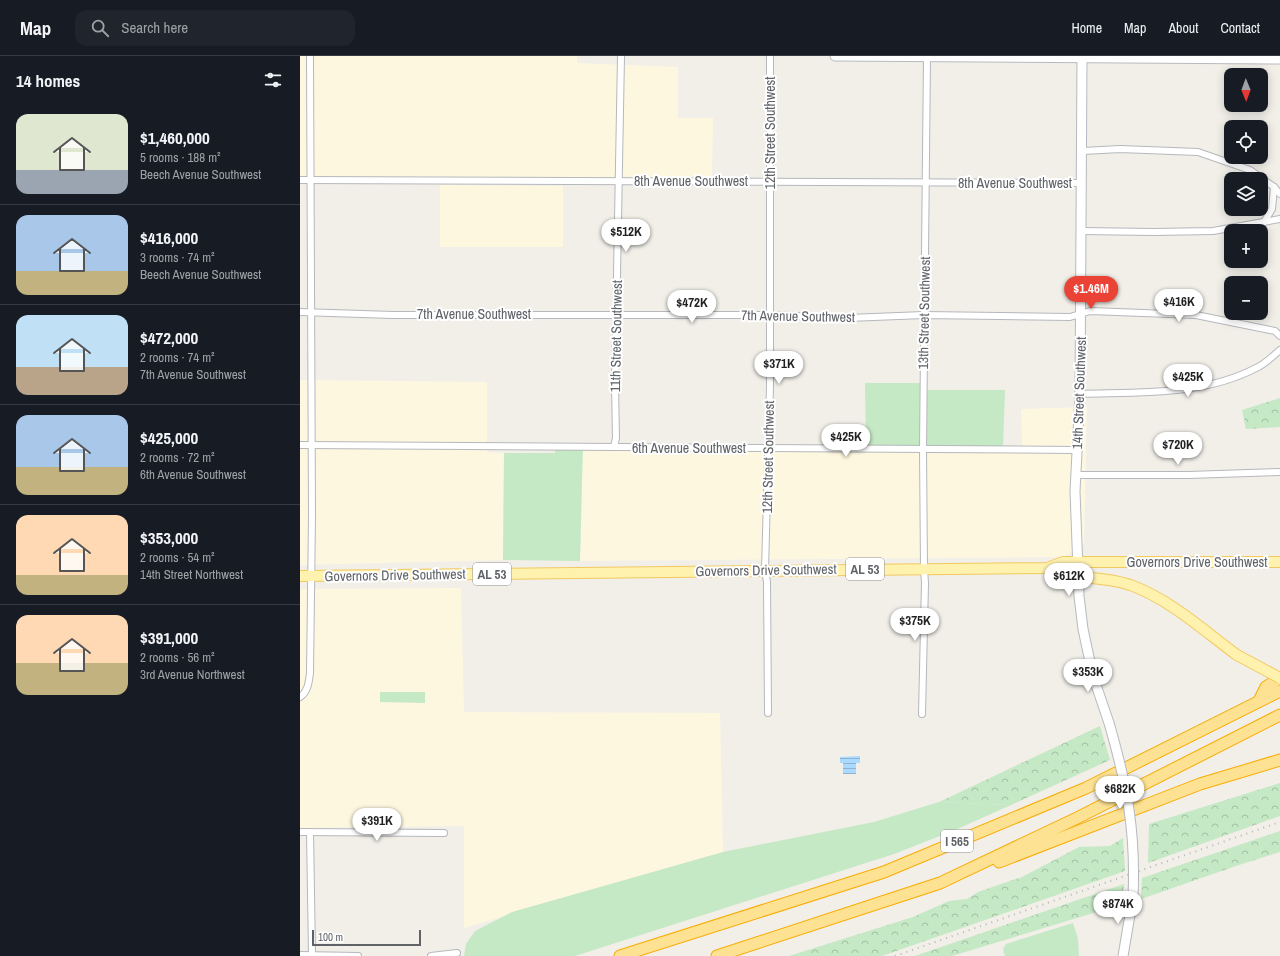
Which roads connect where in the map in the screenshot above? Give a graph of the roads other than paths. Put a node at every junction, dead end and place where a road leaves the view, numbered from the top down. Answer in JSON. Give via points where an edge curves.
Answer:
{"nodes":[{"id":1,"x":310,"y":56,"type":"edge"},
{"id":2,"x":621,"y":56,"type":"edge"},
{"id":3,"x":770,"y":56,"type":"edge"},
{"id":4,"x":835,"y":56,"type":"edge"},
{"id":5,"x":927,"y":57,"type":"edge"},
{"id":6,"x":1082,"y":57,"type":"edge"},
{"id":7,"x":1228,"y":57,"type":"edge"},
{"id":8,"x":1280,"y":59,"type":"edge"},
{"id":9,"x":1083,"y":151,"type":"junction"},
{"id":10,"x":300,"y":180,"type":"edge"},
{"id":11,"x":309,"y":180,"type":"junction"},
{"id":12,"x":770,"y":180,"type":"junction"},
{"id":13,"x":618,"y":182,"type":"junction"},
{"id":14,"x":926,"y":183,"type":"junction"},
{"id":15,"x":1081,"y":183,"type":"junction"},
{"id":16,"x":1274,"y":187,"type":"junction"},
{"id":17,"x":1280,"y":194,"type":"edge"},
{"id":18,"x":1280,"y":219,"type":"edge"},
{"id":19,"x":1264,"y":222,"type":"junction"},
{"id":20,"x":1081,"y":231,"type":"junction"},
{"id":21,"x":300,"y":312,"type":"edge"},
{"id":22,"x":310,"y":312,"type":"junction"},
{"id":23,"x":616,"y":314,"type":"junction"},
{"id":24,"x":1080,"y":314,"type":"junction"},
{"id":25,"x":769,"y":315,"type":"junction"},
{"id":26,"x":924,"y":315,"type":"junction"},
{"id":27,"x":1280,"y":336,"type":"edge"},
{"id":28,"x":1280,"y":350,"type":"edge"},
{"id":29,"x":1080,"y":394,"type":"junction"},
{"id":30,"x":300,"y":445,"type":"edge"},
{"id":31,"x":311,"y":445,"type":"junction"},
{"id":32,"x":614,"y":447,"type":"junction"},
{"id":33,"x":769,"y":448,"type":"junction"},
{"id":34,"x":923,"y":450,"type":"junction"},
{"id":35,"x":1077,"y":450,"type":"junction"},
{"id":36,"x":1280,"y":472,"type":"edge"},
{"id":37,"x":1076,"y":475,"type":"junction"},
{"id":38,"x":1078,"y":562,"type":"junction"},
{"id":39,"x":1280,"y":562,"type":"edge"},
{"id":40,"x":1047,"y":568,"type":"junction"},
{"id":41,"x":924,"y":569,"type":"junction"},
{"id":42,"x":765,"y":570,"type":"junction"},
{"id":43,"x":305,"y":576,"type":"edge"},
{"id":44,"x":1080,"y":576,"type":"junction"},
{"id":45,"x":1280,"y":678,"type":"edge"},
{"id":46,"x":1280,"y":691,"type":"edge"},
{"id":47,"x":302,"y":696,"type":"edge"},
{"id":48,"x":1259,"y":701,"type":"junction"},
{"id":49,"x":768,"y":713,"type":"dead end"},
{"id":50,"x":922,"y":714,"type":"dead end"},
{"id":51,"x":1280,"y":715,"type":"edge"},
{"id":52,"x":1280,"y":760,"type":"edge"},
{"id":53,"x":300,"y":832,"type":"edge"},
{"id":54,"x":310,"y":832,"type":"junction"},
{"id":55,"x":444,"y":833,"type":"dead end"},
{"id":56,"x":940,"y":883,"type":"junction"},
{"id":57,"x":457,"y":954,"type":"dead end"},
{"id":58,"x":300,"y":955,"type":"edge"},
{"id":59,"x":312,"y":955,"type":"junction"},
{"id":60,"x":358,"y":956,"type":"edge"},
{"id":61,"x":431,"y":956,"type":"edge"},
{"id":62,"x":620,"y":956,"type":"edge"},
{"id":63,"x":717,"y":956,"type":"edge"},
{"id":64,"x":1123,"y":956,"type":"edge"}],
"edges":[{"from":1,"to":11,"type":"street"},
{"from":2,"to":13,"type":"street","name":"11th Street Southwest"},
{"from":3,"to":12,"type":"street","name":"12th Street Southwest"},
{"from":4,"to":5,"type":"street"},
{"from":5,"to":6,"type":"street"},
{"from":5,"to":14,"type":"street","name":"13th Street Southwest"},
{"from":6,"to":7,"type":"street"},
{"from":6,"to":9,"type":"street","name":"14th Street Southwest"},
{"from":7,"to":8,"type":"street"},
{"from":9,"to":15,"type":"street","name":"14th Street Southwest"},
{"from":9,"to":16,"type":"street","via":[[1198,152],[1250,170]]},
{"from":10,"to":11,"type":"street","name":"8th Avenue Southwest"},
{"from":11,"to":13,"type":"street","name":"8th Avenue Southwest"},
{"from":11,"to":22,"type":"street"},
{"from":12,"to":13,"type":"street","name":"8th Avenue Southwest"},
{"from":12,"to":14,"type":"street","name":"8th Avenue Southwest"},
{"from":12,"to":25,"type":"street","name":"12th Street Southwest"},
{"from":13,"to":23,"type":"street","name":"11th Street Southwest"},
{"from":14,"to":15,"type":"street","name":"8th Avenue Southwest"},
{"from":14,"to":26,"type":"street","name":"13th Street Southwest"},
{"from":15,"to":20,"type":"street","name":"14th Street Southwest"},
{"from":16,"to":17,"type":"street"},
{"from":16,"to":19,"type":"street","via":[[1272,209]]},
{"from":18,"to":19,"type":"street"},
{"from":19,"to":20,"type":"street","via":[[1213,231]]},
{"from":20,"to":24,"type":"street","name":"14th Street Southwest"},
{"from":21,"to":22,"type":"street","name":"7th Avenue Southwest"},
{"from":22,"to":23,"type":"street","name":"7th Avenue Southwest","via":[[393,315]]},
{"from":22,"to":31,"type":"street"},
{"from":23,"to":25,"type":"street","name":"7th Avenue Southwest"},
{"from":23,"to":32,"type":"street","name":"11th Street Southwest"},
{"from":24,"to":26,"type":"street","name":"7th Avenue Southwest","via":[[1070,317]]},
{"from":24,"to":27,"type":"street","name":"7th Avenue Southwest","via":[[1090,311],[1196,315],[1275,331]]},
{"from":24,"to":29,"type":"street","name":"14th Street Southwest"},
{"from":25,"to":26,"type":"street","name":"7th Avenue Southwest","via":[[848,318]]},
{"from":25,"to":33,"type":"street","name":"12th Street Southwest"},
{"from":26,"to":34,"type":"street","name":"13th Street Southwest"},
{"from":28,"to":29,"type":"street","via":[[1258,367],[1210,385],[1177,391]]},
{"from":29,"to":35,"type":"street","name":"14th Street Southwest"},
{"from":30,"to":31,"type":"street","name":"6th Avenue Southwest"},
{"from":31,"to":32,"type":"street","name":"6th Avenue Southwest"},
{"from":31,"to":43,"type":"street"},
{"from":32,"to":33,"type":"street","name":"6th Avenue Southwest"},
{"from":33,"to":34,"type":"street","name":"6th Avenue Southwest"},
{"from":33,"to":42,"type":"street","name":"12th Street Southwest"},
{"from":34,"to":35,"type":"street","name":"6th Avenue Southwest"},
{"from":34,"to":41,"type":"street","name":"13th Street Southwest"},
{"from":35,"to":37,"type":"street","name":"14th Street Southwest"},
{"from":36,"to":37,"type":"street","via":[[1188,476]]},
{"from":37,"to":38,"type":"street","name":"14th Street Southwest"},
{"from":38,"to":39,"type":"main road","name":"Governors Drive Southwest","number":"AL 53"},
{"from":38,"to":40,"type":"main road","name":"Governors Drive Southwest","number":"AL 53","via":[[1063,562]]},
{"from":38,"to":44,"type":"street","name":"14th Street Southwest"},
{"from":40,"to":41,"type":"main road","name":"Governors Drive Southwest","number":"AL 53"},
{"from":40,"to":44,"type":"main road","number":"AL 53","via":[[1060,575]]},
{"from":41,"to":42,"type":"main road","name":"Governors Drive Southwest","number":"AL 53"},
{"from":41,"to":50,"type":"street","name":"13th Street Southwest"},
{"from":42,"to":43,"type":"main road","name":"Governors Drive Southwest","number":"AL 53"},
{"from":42,"to":49,"type":"street","name":"12th Street Southwest"},
{"from":43,"to":47,"type":"street","via":[[310,673]]},
{"from":44,"to":45,"type":"main road","number":"AL 53","bridge":true,"via":[[1133,586],[1157,597],[1237,655]]},
{"from":44,"to":64,"type":"street","name":"14th Street Southwest","bridge":true,"via":[[1079,596],[1085,644],[1121,765],[1131,815],[1135,862],[1133,897]]},
{"from":45,"to":48,"type":"highway","via":[[1266,687]]},
{"from":46,"to":48,"type":"highway","number":"I 565"},
{"from":48,"to":62,"type":"highway","number":"I 565","via":[[1086,788],[884,872]]},
{"from":51,"to":56,"type":"highway","number":"I 565","via":[[1077,818]]},
{"from":52,"to":56,"type":"highway","via":[[1200,784]]},
{"from":53,"to":54,"type":"street"},
{"from":54,"to":55,"type":"street"},
{"from":54,"to":59,"type":"street"},
{"from":56,"to":63,"type":"highway","number":"I 565"},
{"from":57,"to":61,"type":"street"},
{"from":58,"to":59,"type":"street"},
{"from":59,"to":60,"type":"street"}]}
